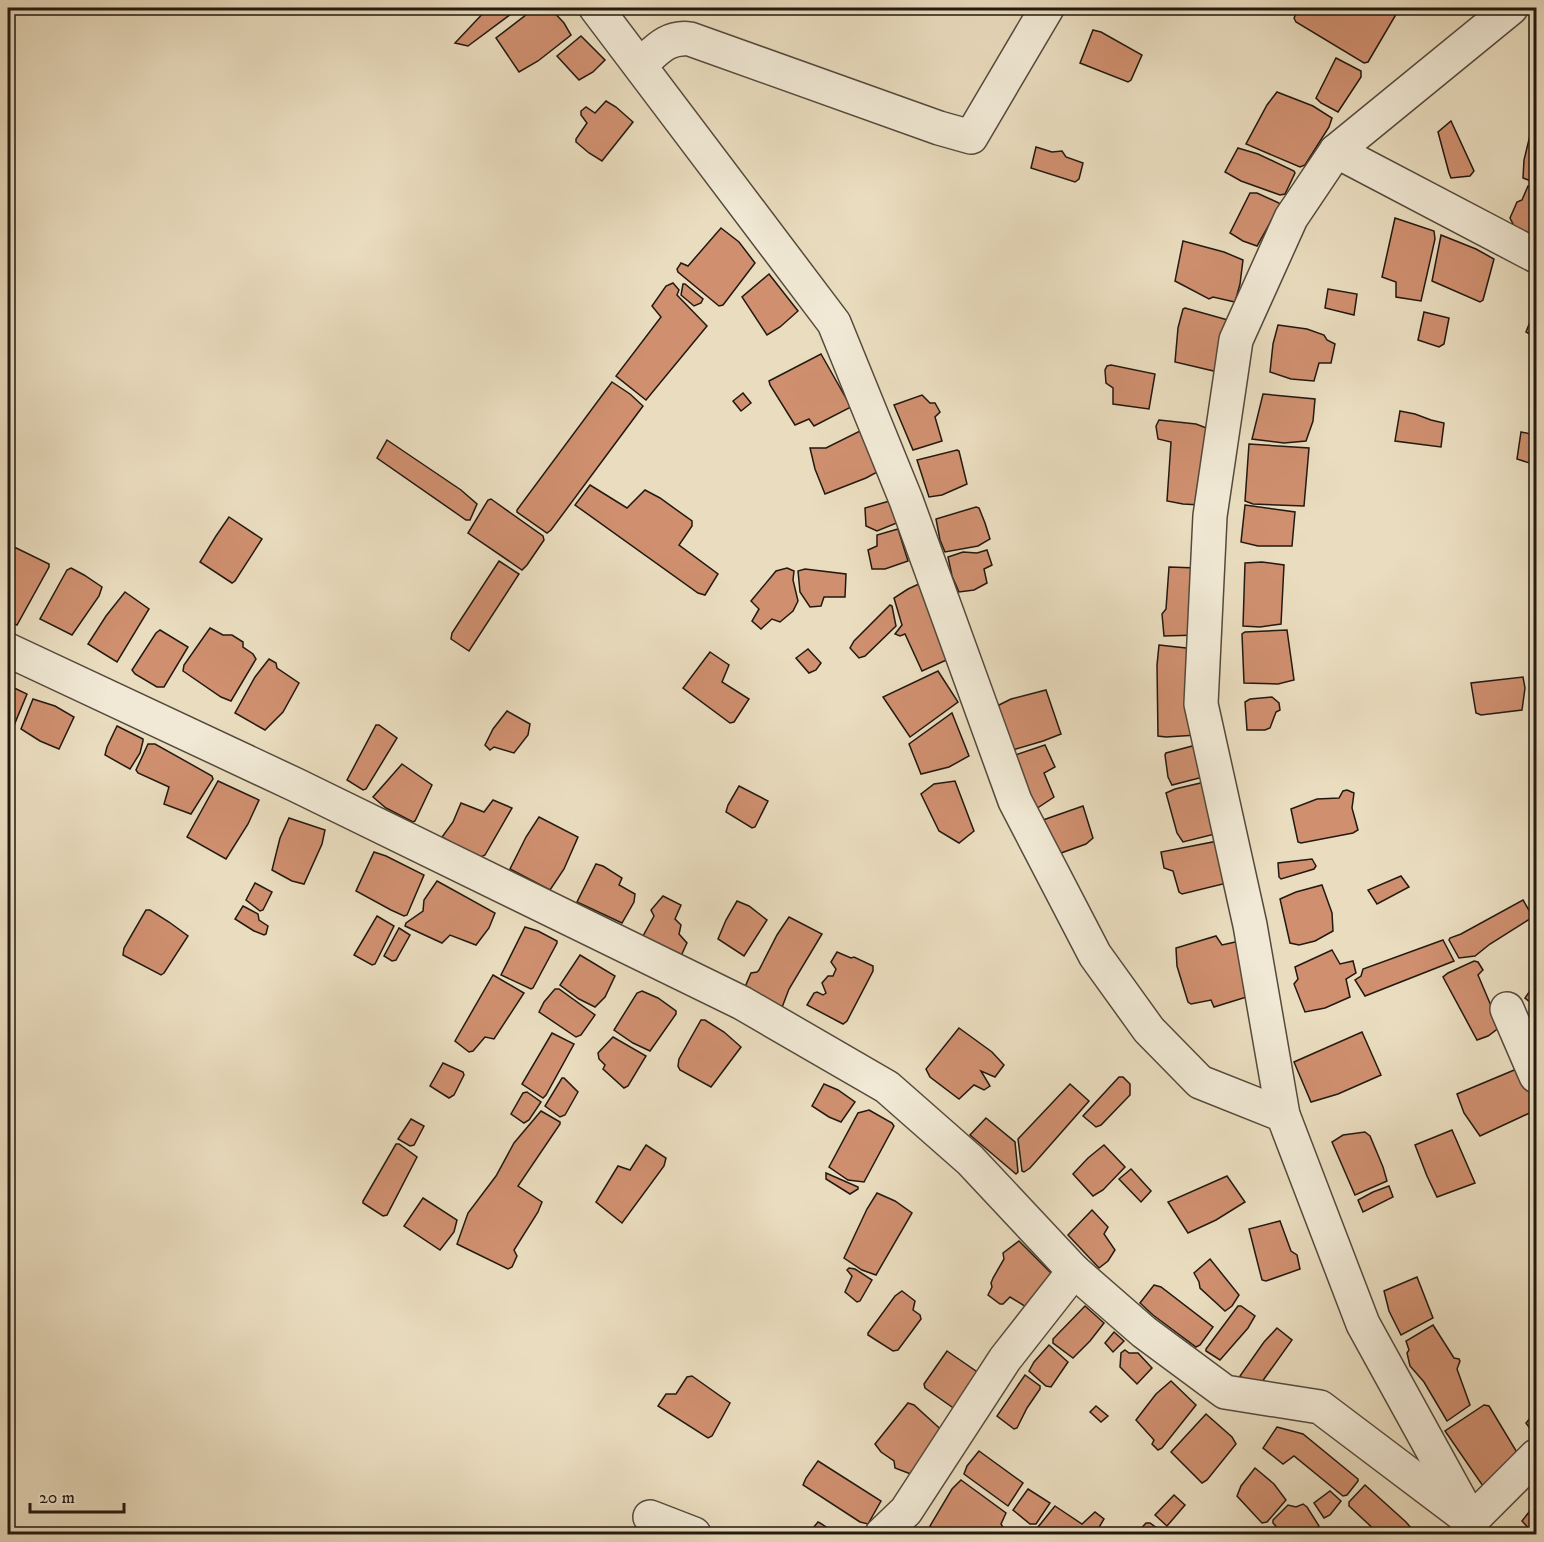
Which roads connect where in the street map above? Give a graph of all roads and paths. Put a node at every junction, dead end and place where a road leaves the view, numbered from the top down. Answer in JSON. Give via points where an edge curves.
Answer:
{"nodes":[{"id":1,"x":596,"y":8,"type":"edge"},
{"id":2,"x":1047,"y":8,"type":"edge"},
{"id":3,"x":1499,"y":11,"type":"edge"},
{"id":4,"x":640,"y":65,"type":"junction"},
{"id":5,"x":1336,"y":151,"type":"junction"},
{"id":6,"x":1536,"y":256,"type":"edge"},
{"id":7,"x":8,"y":650,"type":"edge"},
{"id":8,"x":1507,"y":1009,"type":"dead end"},
{"id":9,"x":1536,"y":1076,"type":"edge"},
{"id":10,"x":1283,"y":1115,"type":"junction"},
{"id":11,"x":1074,"y":1271,"type":"junction"},
{"id":12,"x":1536,"y":1456,"type":"edge"},
{"id":13,"x":650,"y":1516,"type":"dead end"},
{"id":14,"x":1479,"y":1528,"type":"edge"},
{"id":15,"x":694,"y":1534,"type":"edge"},
{"id":16,"x":882,"y":1534,"type":"edge"}],
"edges":[{"from":1,"to":4,"type":"street"},
{"from":2,"to":4,"type":"street","via":[[971,137],[690,39],[664,43]]},
{"from":3,"to":5,"type":"street"},
{"from":4,"to":10,"type":"street","via":[[834,323],[906,500],[1015,801],[1095,955],[1149,1030],[1200,1082]]},
{"from":5,"to":6,"type":"street"},
{"from":5,"to":10,"type":"street","via":[[1291,218],[1236,340],[1210,516],[1201,704],[1250,925]]},
{"from":7,"to":11,"type":"street","via":[[296,784],[731,998],[887,1087],[970,1160]]},
{"from":8,"to":9,"type":"street"},
{"from":10,"to":14,"type":"street","via":[[1364,1324]]},
{"from":11,"to":14,"type":"street","via":[[1144,1332],[1225,1392],[1320,1407]]},
{"from":11,"to":16,"type":"street","via":[[1005,1359],[906,1510]]},
{"from":12,"to":14,"type":"street"},
{"from":13,"to":15,"type":"street"}]}
